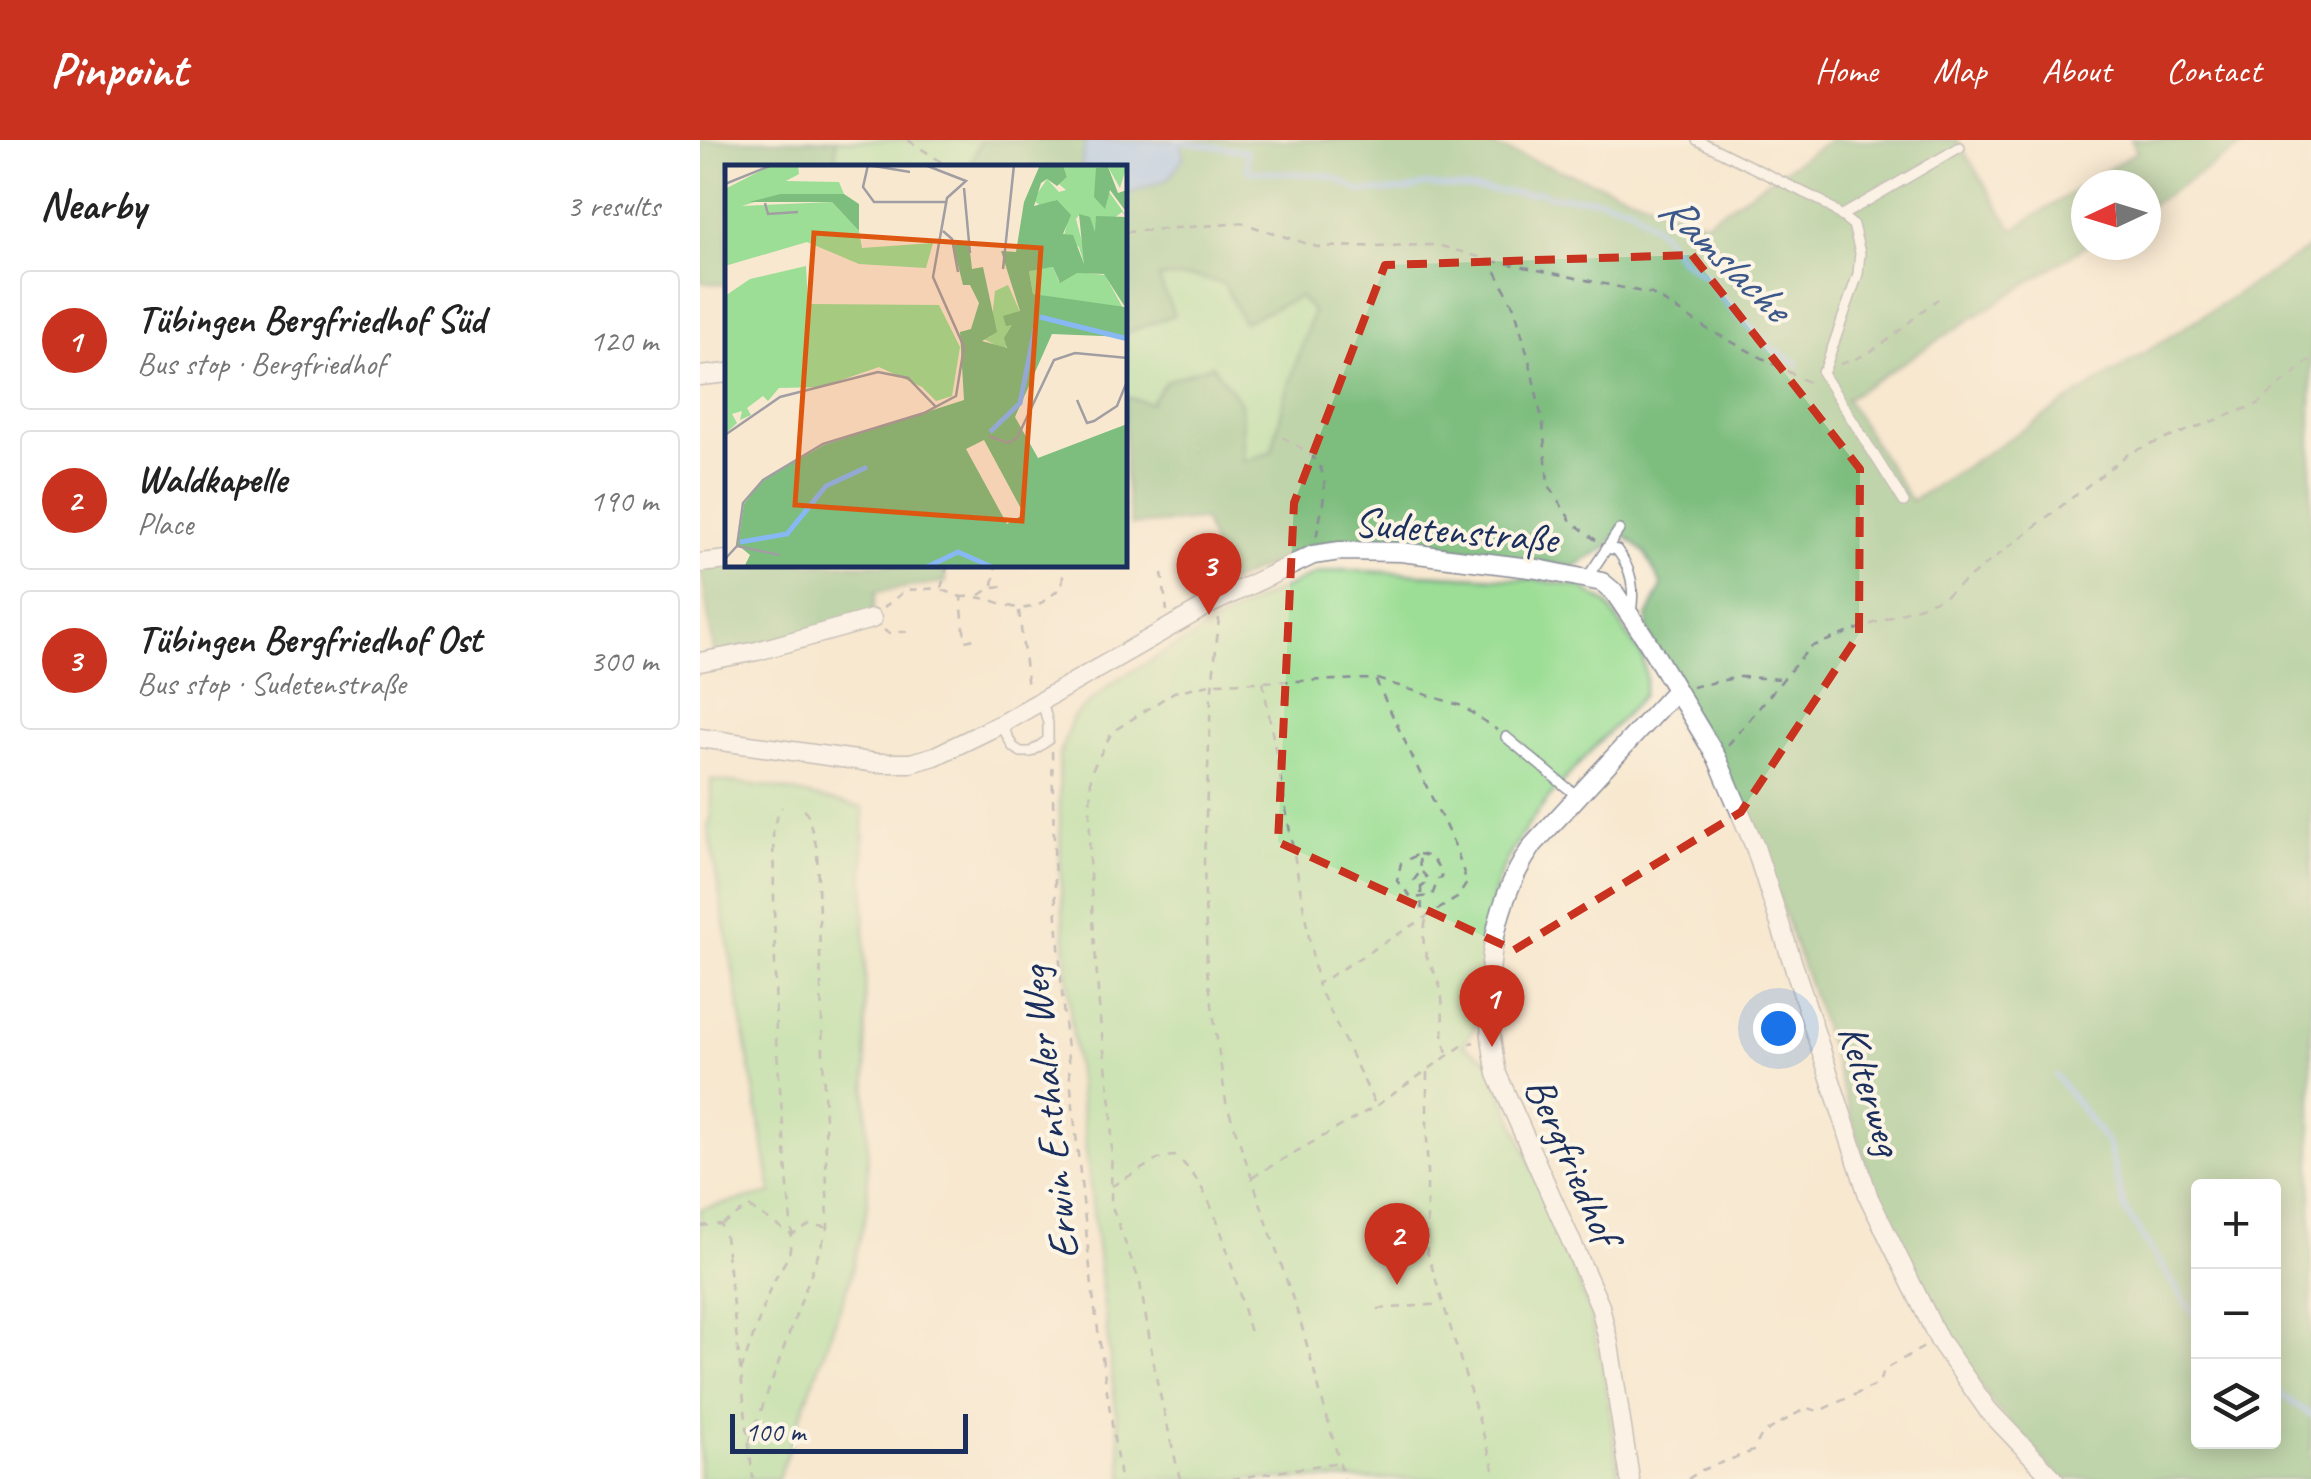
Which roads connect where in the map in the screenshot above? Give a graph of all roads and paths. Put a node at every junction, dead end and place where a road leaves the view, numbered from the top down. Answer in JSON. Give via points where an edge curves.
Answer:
{"nodes":[{"id":1,"x":908,"y":140,"type":"edge"},
{"id":2,"x":1697,"y":140,"type":"edge"},
{"id":3,"x":1960,"y":147,"type":"dead end"},
{"id":4,"x":946,"y":165,"type":"edge"},
{"id":5,"x":1841,"y":216,"type":"junction"},
{"id":6,"x":1128,"y":232,"type":"edge"},
{"id":7,"x":1490,"y":260,"type":"junction"},
{"id":8,"x":1938,"y":298,"type":"dead end"},
{"id":9,"x":2311,"y":359,"type":"edge"},
{"id":10,"x":1823,"y":370,"type":"junction"},
{"id":11,"x":725,"y":373,"type":"edge"},
{"id":12,"x":700,"y":376,"type":"edge"},
{"id":13,"x":1810,"y":383,"type":"dead end"},
{"id":14,"x":1282,"y":436,"type":"dead end"},
{"id":15,"x":1904,"y":502,"type":"dead end"},
{"id":16,"x":1620,"y":530,"type":"dead end"},
{"id":17,"x":1606,"y":548,"type":"junction"},
{"id":18,"x":1313,"y":555,"type":"junction"},
{"id":19,"x":725,"y":560,"type":"edge"},
{"id":20,"x":700,"y":564,"type":"edge"},
{"id":21,"x":947,"y":568,"type":"edge"},
{"id":22,"x":996,"y":568,"type":"edge"},
{"id":23,"x":1064,"y":568,"type":"edge"},
{"id":24,"x":1162,"y":573,"type":"dead end"},
{"id":25,"x":1587,"y":578,"type":"junction"},
{"id":26,"x":993,"y":586,"type":"junction"},
{"id":27,"x":1005,"y":586,"type":"dead end"},
{"id":28,"x":940,"y":588,"type":"junction"},
{"id":29,"x":979,"y":596,"type":"junction"},
{"id":30,"x":961,"y":597,"type":"junction"},
{"id":31,"x":1210,"y":604,"type":"junction"},
{"id":32,"x":1019,"y":610,"type":"junction"},
{"id":33,"x":1630,"y":616,"type":"junction"},
{"id":34,"x":872,"y":620,"type":"junction"},
{"id":35,"x":1169,"y":627,"type":"junction"},
{"id":36,"x":912,"y":632,"type":"dead end"},
{"id":37,"x":975,"y":638,"type":"dead end"},
{"id":38,"x":700,"y":662,"type":"edge"},
{"id":39,"x":1376,"y":679,"type":"junction"},
{"id":40,"x":1784,"y":679,"type":"junction"},
{"id":41,"x":1263,"y":682,"type":"junction"},
{"id":42,"x":1214,"y":683,"type":"junction"},
{"id":43,"x":1676,"y":690,"type":"junction"},
{"id":44,"x":1036,"y":704,"type":"junction"},
{"id":45,"x":1001,"y":724,"type":"junction"},
{"id":46,"x":1506,"y":737,"type":"joint"},
{"id":47,"x":700,"y":738,"type":"edge"},
{"id":48,"x":1048,"y":740,"type":"junction"},
{"id":49,"x":1718,"y":758,"type":"junction"},
{"id":50,"x":1578,"y":796,"type":"junction"},
{"id":51,"x":800,"y":803,"type":"dead end"},
{"id":52,"x":782,"y":807,"type":"dead end"},
{"id":53,"x":1419,"y":854,"type":"junction"},
{"id":54,"x":1420,"y":872,"type":"junction"},
{"id":55,"x":1438,"y":879,"type":"junction"},
{"id":56,"x":1428,"y":880,"type":"junction"},
{"id":57,"x":1421,"y":887,"type":"junction"},
{"id":58,"x":1421,"y":899,"type":"junction"},
{"id":59,"x":1424,"y":918,"type":"junction"},
{"id":60,"x":1317,"y":984,"type":"junction"},
{"id":61,"x":1463,"y":1045,"type":"dead end"},
{"id":62,"x":1449,"y":1057,"type":"junction"},
{"id":63,"x":1427,"y":1072,"type":"junction"},
{"id":64,"x":1376,"y":1106,"type":"junction"},
{"id":65,"x":1252,"y":1178,"type":"junction"},
{"id":66,"x":1111,"y":1186,"type":"junction"},
{"id":67,"x":720,"y":1224,"type":"junction"},
{"id":68,"x":700,"y":1226,"type":"edge"},
{"id":69,"x":828,"y":1227,"type":"junction"},
{"id":70,"x":792,"y":1235,"type":"junction"},
{"id":71,"x":1443,"y":1304,"type":"junction"},
{"id":72,"x":1378,"y":1309,"type":"dead end"},
{"id":73,"x":1251,"y":1336,"type":"dead end"},
{"id":74,"x":1918,"y":1350,"type":"dead end"},
{"id":75,"x":741,"y":1371,"type":"junction"},
{"id":76,"x":750,"y":1441,"type":"junction"},
{"id":77,"x":1339,"y":1462,"type":"junction"},
{"id":78,"x":754,"y":1479,"type":"edge"},
{"id":79,"x":1120,"y":1479,"type":"edge"},
{"id":80,"x":1180,"y":1479,"type":"edge"},
{"id":81,"x":1232,"y":1479,"type":"edge"},
{"id":82,"x":1344,"y":1479,"type":"edge"},
{"id":83,"x":1496,"y":1479,"type":"edge"},
{"id":84,"x":1630,"y":1479,"type":"edge"},
{"id":85,"x":1688,"y":1479,"type":"edge"},
{"id":86,"x":2054,"y":1479,"type":"edge"}],
"edges":[{"from":1,"to":4,"type":"path"},
{"from":2,"to":5,"type":"lane"},
{"from":3,"to":5,"type":"lane"},
{"from":5,"to":10,"type":"lane","via":[[1853,225],[1858,274]]},
{"from":6,"to":7,"type":"path","via":[[1242,223],[1317,247],[1437,246]]},
{"from":7,"to":13,"type":"path","via":[[1652,294]]},
{"from":7,"to":17,"type":"path","via":[[1515,308],[1530,364],[1548,484],[1571,521]]},
{"from":8,"to":10,"type":"path","via":[[1896,338]]},
{"from":9,"to":40,"type":"path","via":[[2258,404],[2131,452],[1944,597],[1810,647]]},
{"from":10,"to":15,"type":"lane"},
{"from":11,"to":12,"type":"street"},
{"from":14,"to":18,"type":"path","via":[[1316,458],[1326,480]]},
{"from":16,"to":17,"type":"lane"},
{"from":17,"to":25,"type":"lane"},
{"from":17,"to":33,"type":"lane","via":[[1618,550],[1626,562],[1634,590]]},
{"from":18,"to":25,"type":"street","name":"Sudetenstraße","via":[[1402,552]]},
{"from":18,"to":31,"type":"street","name":"Sudetenstraße"},
{"from":19,"to":20,"type":"street"},
{"from":21,"to":28,"type":"path"},
{"from":22,"to":26,"type":"path"},
{"from":23,"to":32,"type":"path","via":[[1062,586],[1034,608]]},
{"from":24,"to":35,"type":"path"},
{"from":25,"to":33,"type":"street","name":"Sudetenstraße","via":[[1614,592]]},
{"from":26,"to":27,"type":"path"},
{"from":26,"to":29,"type":"path"},
{"from":28,"to":30,"type":"path"},
{"from":28,"to":34,"type":"path","via":[[906,590]]},
{"from":29,"to":30,"type":"path"},
{"from":29,"to":32,"type":"path"},
{"from":30,"to":37,"type":"path","via":[[966,641]]},
{"from":31,"to":35,"type":"street","name":"Sudetenstraße"},
{"from":31,"to":42,"type":"path","via":[[1220,620]]},
{"from":32,"to":44,"type":"path"},
{"from":33,"to":43,"type":"street","name":"Sudetenstraße"},
{"from":34,"to":36,"type":"path","via":[[888,632]]},
{"from":34,"to":38,"type":"street"},
{"from":35,"to":44,"type":"street","name":"Sudetenstraße"},
{"from":39,"to":41,"type":"path"},
{"from":39,"to":46,"type":"path","via":[[1462,706]]},
{"from":39,"to":59,"type":"path","via":[[1464,867],[1467,883],[1457,898]]},
{"from":40,"to":43,"type":"path","via":[[1739,677]]},
{"from":40,"to":49,"type":"path"},
{"from":41,"to":42,"type":"path"},
{"from":41,"to":60,"type":"path"},
{"from":42,"to":65,"type":"path","via":[[1204,861],[1207,970],[1226,1102]]},
{"from":42,"to":66,"type":"path","via":[[1174,692],[1139,712],[1112,732],[1091,772],[1089,861],[1112,1111]]},
{"from":43,"to":49,"type":"street","name":"Kelterweg"},
{"from":43,"to":50,"type":"street","name":"Bergfriedhof"},
{"from":44,"to":45,"type":"street","name":"Sudetenstraße"},
{"from":44,"to":48,"type":"lane","via":[[1048,724]]},
{"from":45,"to":47,"type":"street","name":"Sudetenstraße","via":[[912,762]]},
{"from":45,"to":48,"type":"lane","via":[[1021,752]]},
{"from":46,"to":50,"type":"lane"},
{"from":48,"to":79,"type":"path","name":"Erwin Enthaler Weg","via":[[1064,1021]]},
{"from":49,"to":86,"type":"street","name":"Kelterweg","via":[[1762,866],[1869,1198],[1939,1340],[1988,1410]]},
{"from":50,"to":84,"type":"street","name":"Bergfriedhof","via":[[1532,845],[1504,895],[1488,1015],[1498,1074],[1600,1306]]},
{"from":51,"to":69,"type":"path","via":[[816,849]]},
{"from":52,"to":70,"type":"path","via":[[773,826],[776,1040]]},
{"from":53,"to":54,"type":"path"},
{"from":53,"to":55,"type":"path","via":[[1435,862]]},
{"from":53,"to":58,"type":"path","via":[[1401,862],[1397,881],[1407,896]]},
{"from":54,"to":56,"type":"path"},
{"from":54,"to":57,"type":"path","via":[[1414,880]]},
{"from":55,"to":56,"type":"path"},
{"from":55,"to":58,"type":"path","via":[[1432,896]]},
{"from":56,"to":57,"type":"path"},
{"from":57,"to":58,"type":"path"},
{"from":58,"to":59,"type":"path"},
{"from":59,"to":60,"type":"path"},
{"from":59,"to":62,"type":"path","via":[[1423,950],[1442,995],[1441,1038]]},
{"from":60,"to":64,"type":"path"},
{"from":61,"to":62,"type":"path"},
{"from":62,"to":63,"type":"path"},
{"from":63,"to":64,"type":"path"},
{"from":63,"to":71,"type":"path","via":[[1427,1251]]},
{"from":64,"to":65,"type":"path"},
{"from":65,"to":77,"type":"path"},
{"from":66,"to":73,"type":"path","via":[[1162,1157],[1175,1156],[1192,1168],[1216,1220]]},
{"from":66,"to":80,"type":"path","via":[[1111,1204],[1140,1282]]},
{"from":67,"to":68,"type":"path"},
{"from":67,"to":70,"type":"path","via":[[749,1206]]},
{"from":67,"to":75,"type":"path"},
{"from":69,"to":70,"type":"path","via":[[810,1224]]},
{"from":69,"to":76,"type":"path"},
{"from":70,"to":75,"type":"path"},
{"from":71,"to":72,"type":"path"},
{"from":71,"to":83,"type":"path"},
{"from":74,"to":85,"type":"path","via":[[1885,1369],[1878,1384],[1819,1411],[1806,1408],[1762,1434],[1753,1451]]},
{"from":75,"to":76,"type":"path"},
{"from":76,"to":78,"type":"path"},
{"from":77,"to":81,"type":"path"},
{"from":77,"to":82,"type":"path"}]}
